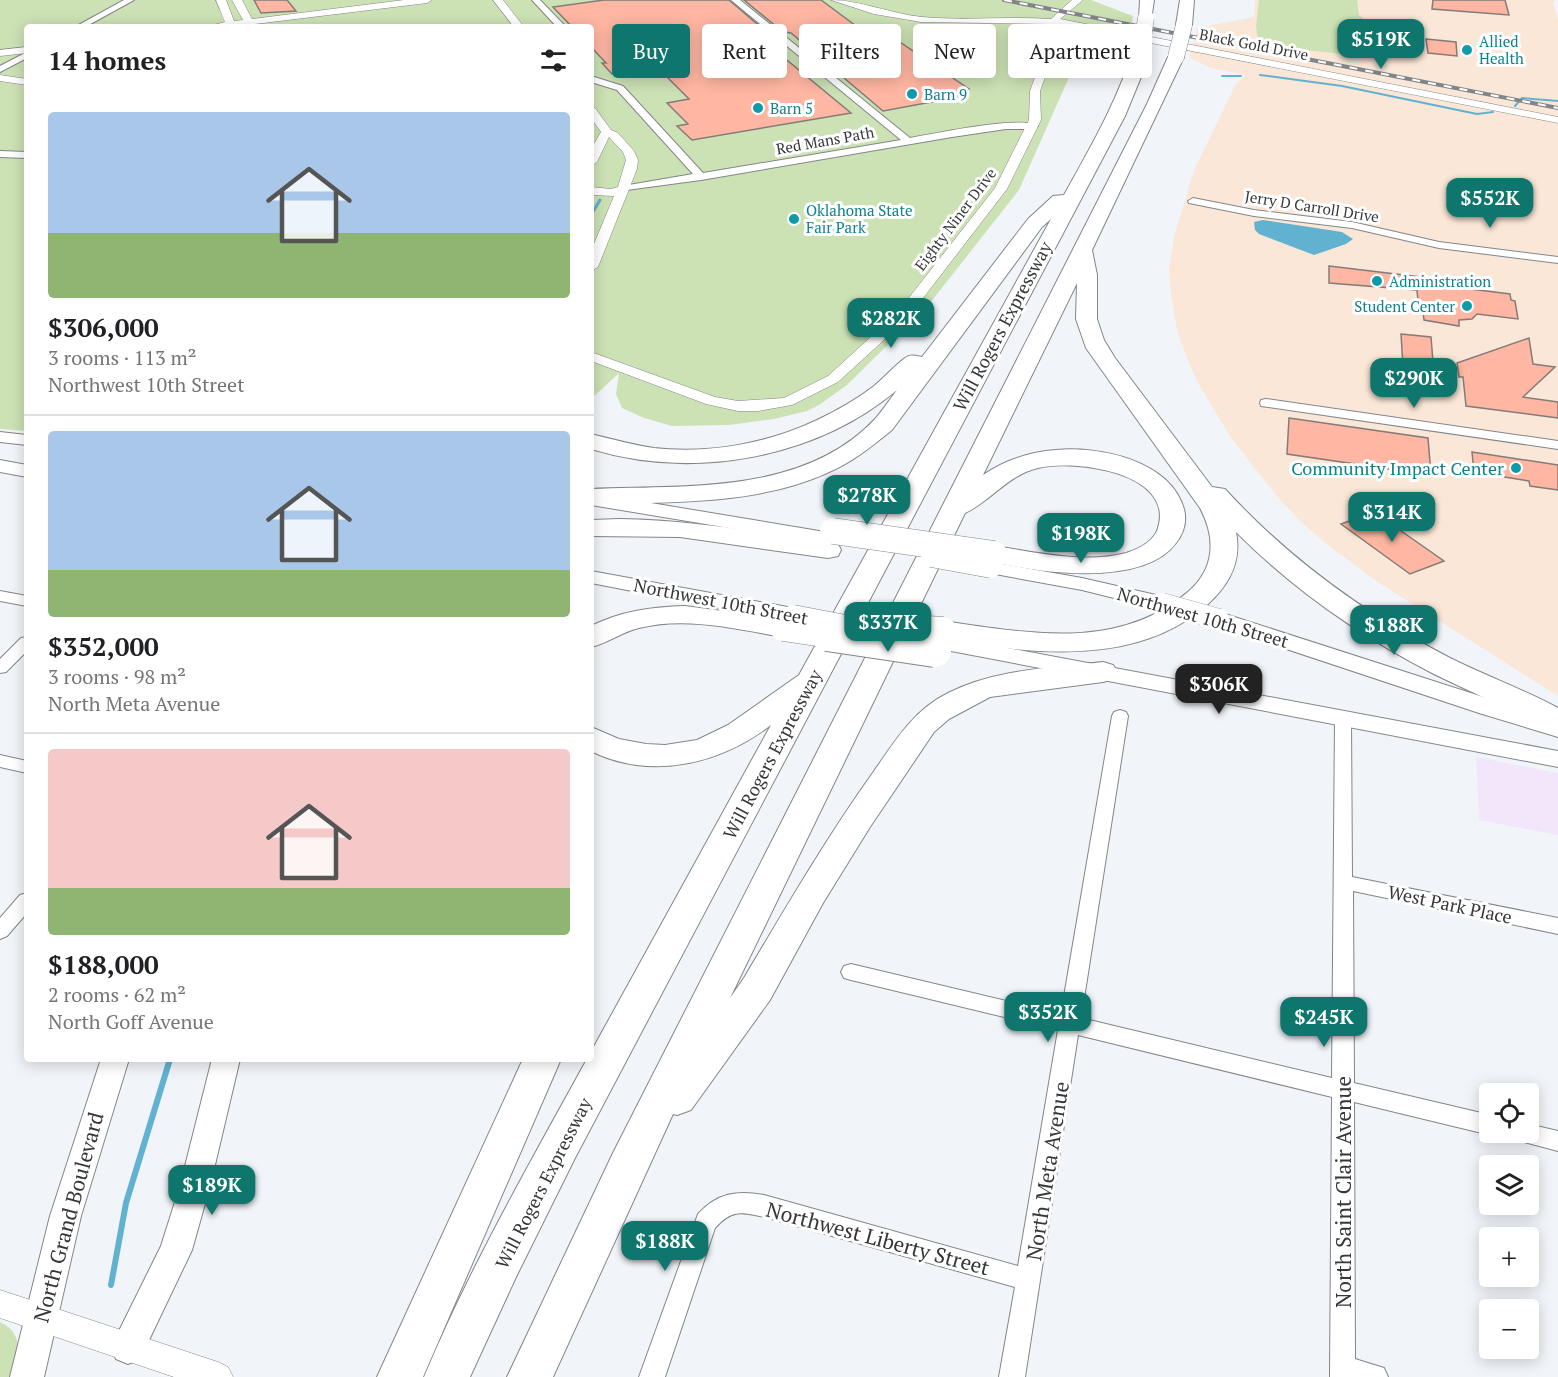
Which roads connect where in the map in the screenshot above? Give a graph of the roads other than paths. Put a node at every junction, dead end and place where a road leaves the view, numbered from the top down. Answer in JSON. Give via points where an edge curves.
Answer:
{"nodes":[{"id":1,"x":130,"y":0,"type":"edge"},
{"id":2,"x":220,"y":0,"type":"edge"},
{"id":3,"x":237,"y":0,"type":"edge"},
{"id":4,"x":427,"y":0,"type":"edge"},
{"id":5,"x":498,"y":0,"type":"edge"},
{"id":6,"x":536,"y":0,"type":"edge"},
{"id":7,"x":735,"y":0,"type":"edge"},
{"id":8,"x":836,"y":0,"type":"edge"},
{"id":9,"x":1078,"y":0,"type":"edge"},
{"id":10,"x":1147,"y":0,"type":"edge"},
{"id":11,"x":1187,"y":0,"type":"edge"},
{"id":12,"x":1054,"y":21,"type":"junction"},
{"id":13,"x":85,"y":24,"type":"edge"},
{"id":14,"x":231,"y":24,"type":"edge"},
{"id":15,"x":249,"y":24,"type":"edge"},
{"id":16,"x":257,"y":24,"type":"edge"},
{"id":17,"x":517,"y":24,"type":"edge"},
{"id":18,"x":559,"y":24,"type":"edge"},
{"id":19,"x":24,"y":50,"type":"edge"},
{"id":20,"x":0,"y":53,"type":"edge"},
{"id":21,"x":24,"y":57,"type":"edge"},
{"id":22,"x":0,"y":69,"type":"edge"},
{"id":23,"x":0,"y":78,"type":"edge"},
{"id":24,"x":594,"y":81,"type":"edge"},
{"id":25,"x":24,"y":82,"type":"edge"},
{"id":26,"x":0,"y":90,"type":"edge"},
{"id":27,"x":24,"y":93,"type":"edge"},
{"id":28,"x":594,"y":114,"type":"edge"},
{"id":29,"x":1558,"y":120,"type":"edge"},
{"id":30,"x":1033,"y":126,"type":"junction"},
{"id":31,"x":607,"y":132,"type":"junction"},
{"id":32,"x":908,"y":141,"type":"junction"},
{"id":33,"x":0,"y":154,"type":"edge"},
{"id":34,"x":24,"y":155,"type":"edge"},
{"id":35,"x":594,"y":155,"type":"edge"},
{"id":36,"x":631,"y":169,"type":"junction"},
{"id":37,"x":701,"y":177,"type":"junction"},
{"id":38,"x":675,"y":181,"type":"junction"},
{"id":39,"x":1080,"y":182,"type":"junction"},
{"id":40,"x":594,"y":186,"type":"edge"},
{"id":41,"x":623,"y":189,"type":"junction"},
{"id":42,"x":594,"y":191,"type":"edge"},
{"id":43,"x":1193,"y":201,"type":"dead end"},
{"id":44,"x":1083,"y":249,"type":"junction"},
{"id":45,"x":1499,"y":249,"type":"junction"},
{"id":46,"x":1558,"y":251,"type":"edge"},
{"id":47,"x":594,"y":260,"type":"edge"},
{"id":48,"x":1558,"y":260,"type":"edge"},
{"id":49,"x":961,"y":321,"type":"junction"},
{"id":50,"x":594,"y":357,"type":"edge"},
{"id":51,"x":614,"y":364,"type":"junction"},
{"id":52,"x":594,"y":367,"type":"edge"},
{"id":53,"x":1266,"y":403,"type":"dead end"},
{"id":54,"x":1149,"y":417,"type":"junction"},
{"id":55,"x":0,"y":437,"type":"edge"},
{"id":56,"x":24,"y":440,"type":"edge"},
{"id":57,"x":594,"y":442,"type":"edge"},
{"id":58,"x":1558,"y":445,"type":"edge"},
{"id":59,"x":0,"y":466,"type":"edge"},
{"id":60,"x":24,"y":470,"type":"edge"},
{"id":61,"x":594,"y":498,"type":"edge"},
{"id":62,"x":594,"y":499,"type":"edge"},
{"id":63,"x":953,"y":510,"type":"junction"},
{"id":64,"x":594,"y":528,"type":"edge"},
{"id":65,"x":788,"y":532,"type":"joint"},
{"id":66,"x":831,"y":540,"type":"junction"},
{"id":67,"x":896,"y":551,"type":"joint"},
{"id":68,"x":993,"y":561,"type":"junction"},
{"id":69,"x":594,"y":578,"type":"edge"},
{"id":70,"x":0,"y":596,"type":"edge"},
{"id":71,"x":24,"y":600,"type":"edge"},
{"id":72,"x":788,"y":621,"type":"junction"},
{"id":73,"x":844,"y":625,"type":"joint"},
{"id":74,"x":594,"y":637,"type":"edge"},
{"id":75,"x":939,"y":641,"type":"junction"},
{"id":76,"x":24,"y":645,"type":"edge"},
{"id":77,"x":1036,"y":660,"type":"joint"},
{"id":78,"x":0,"y":668,"type":"edge"},
{"id":79,"x":1103,"y":672,"type":"junction"},
{"id":80,"x":814,"y":675,"type":"junction"},
{"id":81,"x":1120,"y":716,"type":"dead end"},
{"id":82,"x":1343,"y":718,"type":"junction"},
{"id":83,"x":1558,"y":722,"type":"edge"},
{"id":84,"x":1558,"y":729,"type":"edge"},
{"id":85,"x":594,"y":739,"type":"edge"},
{"id":86,"x":1558,"y":759,"type":"edge"},
{"id":87,"x":0,"y":761,"type":"edge"},
{"id":88,"x":24,"y":766,"type":"edge"},
{"id":89,"x":1342,"y":882,"type":"junction"},
{"id":90,"x":24,"y":903,"type":"edge"},
{"id":91,"x":1558,"y":926,"type":"edge"},
{"id":92,"x":0,"y":931,"type":"edge"},
{"id":93,"x":851,"y":972,"type":"dead end"},
{"id":94,"x":1071,"y":1024,"type":"junction"},
{"id":95,"x":114,"y":1062,"type":"edge"},
{"id":96,"x":225,"y":1062,"type":"edge"},
{"id":97,"x":541,"y":1062,"type":"edge"},
{"id":98,"x":1343,"y":1090,"type":"junction"},
{"id":99,"x":1479,"y":1122,"type":"edge"},
{"id":100,"x":1539,"y":1137,"type":"edge"},
{"id":101,"x":1558,"y":1142,"type":"edge"},
{"id":102,"x":627,"y":1166,"type":"junction"},
{"id":103,"x":1029,"y":1280,"type":"junction"},
{"id":104,"x":0,"y":1304,"type":"edge"},
{"id":105,"x":39,"y":1317,"type":"junction"},
{"id":106,"x":110,"y":1340,"type":"junction"},
{"id":107,"x":1343,"y":1373,"type":"edge"},
{"id":108,"x":27,"y":1377,"type":"edge"},
{"id":109,"x":218,"y":1377,"type":"edge"},
{"id":110,"x":400,"y":1377,"type":"edge"},
{"id":111,"x":447,"y":1377,"type":"edge"},
{"id":112,"x":530,"y":1377,"type":"edge"},
{"id":113,"x":652,"y":1377,"type":"edge"},
{"id":114,"x":1012,"y":1377,"type":"edge"},
{"id":115,"x":1375,"y":1377,"type":"edge"}],
"edges":[{"from":1,"to":13,"type":"street"},
{"from":2,"to":14,"type":"street"},
{"from":3,"to":15,"type":"street"},
{"from":4,"to":16,"type":"street"},
{"from":5,"to":17,"type":"street"},
{"from":6,"to":18,"type":"street"},
{"from":7,"to":32,"type":"street"},
{"from":8,"to":12,"type":"street","name":"Black Gold Drive","via":[[931,20]]},
{"from":9,"to":12,"type":"street"},
{"from":10,"to":39,"type":"highway","name":"Will Rogers Expressway","bridge":true,"via":[[1141,50],[1124,99]]},
{"from":11,"to":44,"type":"highway","name":"Will Rogers Expressway","bridge":true,"via":[[1176,57]]},
{"from":12,"to":29,"type":"street","name":"Black Gold Drive"},
{"from":12,"to":30,"type":"street","name":"Eighty Niner Drive","via":[[1035,91]]},
{"from":19,"to":20,"type":"street"},
{"from":21,"to":22,"type":"street"},
{"from":23,"to":25,"type":"street"},
{"from":24,"to":37,"type":"street","via":[[620,88]]},
{"from":26,"to":27,"type":"street"},
{"from":28,"to":31,"type":"street"},
{"from":30,"to":32,"type":"street","name":"Red Mans Path","via":[[1006,126]]},
{"from":30,"to":51,"type":"street","name":"Eighty Niner Drive","via":[[1001,189],[902,316],[819,388],[777,404],[729,405]]},
{"from":31,"to":35,"type":"street"},
{"from":31,"to":36,"type":"street","via":[[628,151]]},
{"from":32,"to":37,"type":"street","name":"Red Mans Path"},
{"from":33,"to":34,"type":"street"},
{"from":36,"to":38,"type":"street","via":[[633,175],[644,180]]},
{"from":36,"to":41,"type":"street"},
{"from":37,"to":38,"type":"street","name":"Red Mans Path"},
{"from":38,"to":41,"type":"street","name":"Red Mans Path"},
{"from":39,"to":49,"type":"highway","via":[[1035,223]]},
{"from":39,"to":80,"type":"highway","name":"Will Rogers Expressway"},
{"from":40,"to":41,"type":"street"},
{"from":41,"to":42,"type":"street","via":[[612,193]]},
{"from":41,"to":47,"type":"street"},
{"from":43,"to":45,"type":"street","name":"Jerry D Carroll Drive","via":[[1352,225],[1425,241],[1441,238]]},
{"from":44,"to":54,"type":"highway","via":[[1088,281],[1085,315],[1090,331],[1104,358]]},
{"from":44,"to":63,"type":"highway","name":"Will Rogers Expressway"},
{"from":45,"to":46,"type":"street","name":"Jerry D Carroll Drive"},
{"from":45,"to":48,"type":"street","name":"Jerry D Carroll Drive"},
{"from":49,"to":57,"type":"highway","via":[[868,402],[792,437],[733,451],[675,456],[626,452]]},
{"from":49,"to":61,"type":"highway","via":[[883,425],[836,460],[740,490]]},
{"from":50,"to":51,"type":"street","name":"Eighty Niner Drive"},
{"from":51,"to":52,"type":"street"},
{"from":53,"to":58,"type":"street"},
{"from":54,"to":75,"type":"highway","via":[[1220,522],[1225,555],[1221,571],[1198,601],[1160,625],[1085,643]]},
{"from":54,"to":83,"type":"highway","via":[[1251,535],[1318,591],[1403,645]]},
{"from":55,"to":56,"type":"main road"},
{"from":59,"to":60,"type":"main road"},
{"from":62,"to":65,"type":"main road"},
{"from":63,"to":68,"type":"highway","via":[[1011,468],[1042,459],[1077,458],[1116,465],[1144,477],[1171,504],[1173,527],[1161,545],[1142,556],[1119,562],[1079,564]]},
{"from":63,"to":102,"type":"highway","name":"Will Rogers Expressway"},
{"from":64,"to":66,"type":"highway","via":[[636,527]]},
{"from":65,"to":66,"type":"highway"},
{"from":66,"to":67,"type":"highway"},
{"from":66,"to":68,"type":"highway","bridge":true},
{"from":67,"to":68,"type":"main road","name":"Northwest 10th Street","bridge":true},
{"from":68,"to":84,"type":"main road","name":"Northwest 10th Street","bridge":true,"via":[[1219,619]]},
{"from":69,"to":72,"type":"main road","name":"Northwest 10th Street"},
{"from":70,"to":71,"type":"street"},
{"from":72,"to":73,"type":"main road","name":"Northwest 10th Street","bridge":true},
{"from":72,"to":74,"type":"highway","via":[[668,615],[627,621]]},
{"from":72,"to":75,"type":"highway","bridge":true},
{"from":73,"to":75,"type":"highway","bridge":true},
{"from":75,"to":77,"type":"highway"},
{"from":76,"to":78,"type":"street"},
{"from":77,"to":79,"type":"main road"},
{"from":79,"to":82,"type":"main road"},
{"from":79,"to":102,"type":"highway","via":[[982,689],[923,724],[852,828],[757,988]]},
{"from":80,"to":85,"type":"highway","via":[[743,730],[707,748],[652,756],[614,749]]},
{"from":80,"to":111,"type":"highway","name":"Will Rogers Expressway","via":[[561,1145]]},
{"from":81,"to":94,"type":"street","name":"North Meta Avenue"},
{"from":82,"to":86,"type":"main road"},
{"from":82,"to":89,"type":"street","name":"North Saint Clair Avenue"},
{"from":87,"to":88,"type":"street"},
{"from":89,"to":91,"type":"street","name":"West Park Place"},
{"from":89,"to":98,"type":"street","name":"North Saint Clair Avenue"},
{"from":90,"to":92,"type":"street"},
{"from":93,"to":94,"type":"street"},
{"from":94,"to":98,"type":"street"},
{"from":94,"to":103,"type":"street","name":"North Meta Avenue"},
{"from":95,"to":105,"type":"main road","name":"North Grand Boulevard","via":[[95,1115]]},
{"from":96,"to":106,"type":"main road","via":[[176,1250]]},
{"from":97,"to":110,"type":"highway"},
{"from":98,"to":99,"type":"street"},
{"from":98,"to":107,"type":"street","name":"North Saint Clair Avenue"},
{"from":100,"to":101,"type":"street"},
{"from":102,"to":112,"type":"highway","name":"Will Rogers Expressway"},
{"from":103,"to":113,"type":"street","name":"Northwest Liberty Street","via":[[764,1206],[725,1203],[706,1222]]},
{"from":103,"to":114,"type":"street","name":"North Meta Avenue"},
{"from":104,"to":105,"type":"street"},
{"from":105,"to":106,"type":"street"},
{"from":105,"to":108,"type":"main road","name":"North Grand Boulevard"},
{"from":106,"to":109,"type":"street"},
{"from":107,"to":115,"type":"street"}]}
